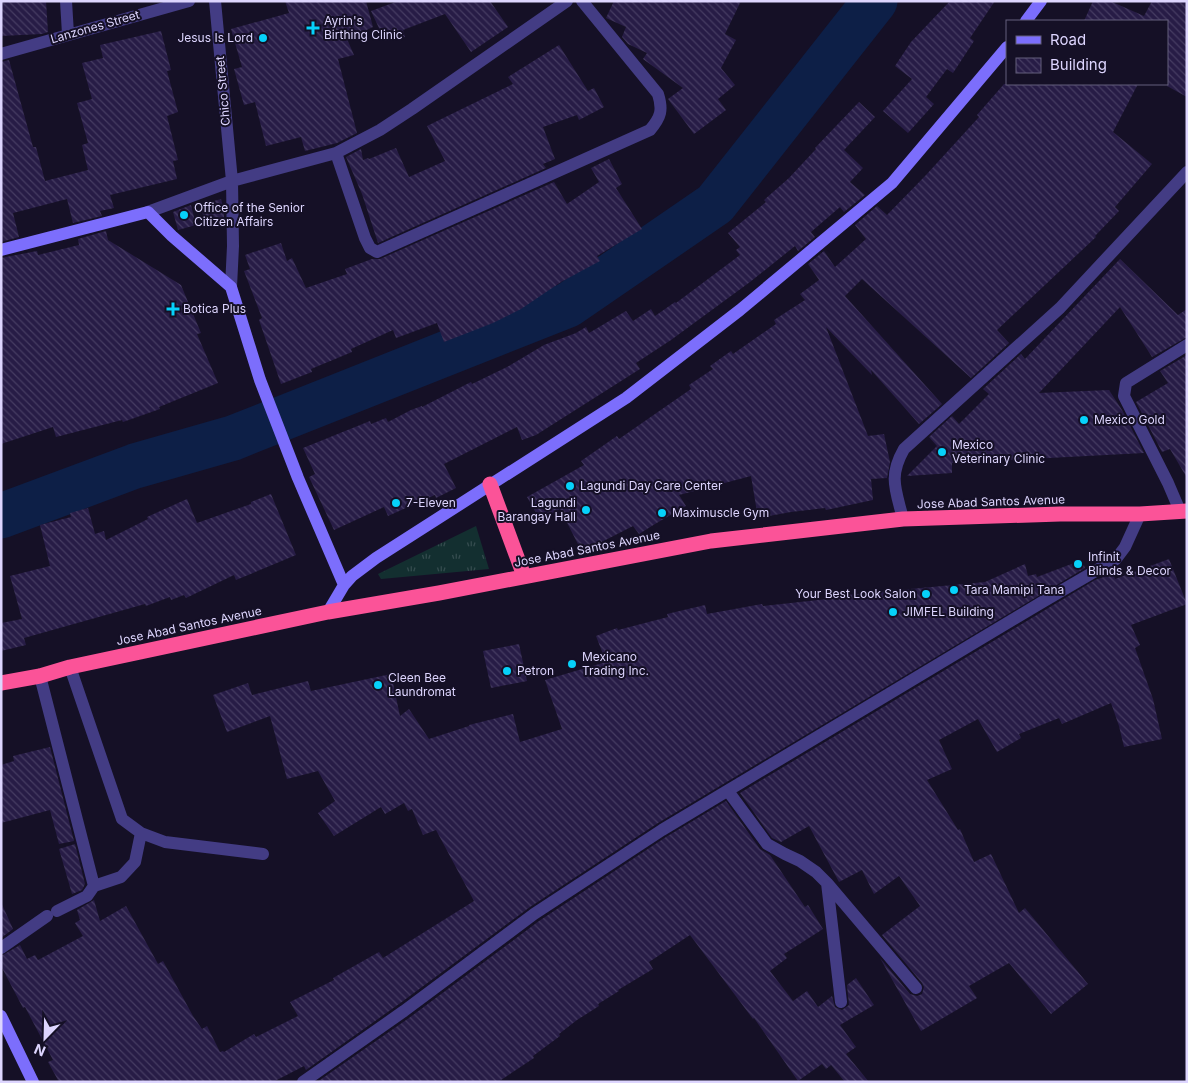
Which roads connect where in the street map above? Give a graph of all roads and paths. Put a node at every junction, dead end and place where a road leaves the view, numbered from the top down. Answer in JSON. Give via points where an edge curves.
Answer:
{"nodes":[{"id":1,"x":66,"y":1,"type":"edge"},
{"id":2,"x":189,"y":1,"type":"edge"},
{"id":3,"x":215,"y":1,"type":"edge"},
{"id":4,"x":567,"y":1,"type":"edge"},
{"id":5,"x":582,"y":1,"type":"edge"},
{"id":6,"x":1040,"y":1,"type":"edge"},
{"id":7,"x":1027,"y":20,"type":"edge"},
{"id":8,"x":68,"y":34,"type":"junction"},
{"id":9,"x":1006,"y":48,"type":"edge"},
{"id":10,"x":1,"y":54,"type":"edge"},
{"id":11,"x":336,"y":153,"type":"junction"},
{"id":12,"x":1187,"y":172,"type":"edge"},
{"id":13,"x":232,"y":181,"type":"junction"},
{"id":14,"x":148,"y":212,"type":"junction"},
{"id":15,"x":1,"y":250,"type":"edge"},
{"id":16,"x":231,"y":287,"type":"junction"},
{"id":17,"x":1187,"y":345,"type":"edge"},
{"id":18,"x":490,"y":484,"type":"junction"},
{"id":19,"x":1183,"y":511,"type":"edge"},
{"id":20,"x":1140,"y":514,"type":"junction"},
{"id":21,"x":903,"y":519,"type":"junction"},
{"id":22,"x":524,"y":576,"type":"junction"},
{"id":23,"x":344,"y":585,"type":"junction"},
{"id":24,"x":328,"y":612,"type":"junction"},
{"id":25,"x":70,"y":667,"type":"junction"},
{"id":26,"x":40,"y":676,"type":"junction"},
{"id":27,"x":1,"y":683,"type":"edge"},
{"id":28,"x":728,"y":791,"type":"junction"},
{"id":29,"x":141,"y":833,"type":"junction"},
{"id":30,"x":263,"y":854,"type":"dead end"},
{"id":31,"x":827,"y":884,"type":"junction"},
{"id":32,"x":94,"y":886,"type":"junction"},
{"id":33,"x":1,"y":948,"type":"edge"},
{"id":34,"x":916,"y":988,"type":"dead end"},
{"id":35,"x":841,"y":1002,"type":"dead end"},
{"id":36,"x":1,"y":1016,"type":"edge"},
{"id":37,"x":33,"y":1082,"type":"edge"},
{"id":38,"x":303,"y":1082,"type":"edge"}],
"edges":[{"from":1,"to":8,"type":"street"},
{"from":2,"to":8,"type":"street","name":"Lanzones Street"},
{"from":3,"to":13,"type":"street","name":"Chico Street"},
{"from":4,"to":11,"type":"street","via":[[412,109]]},
{"from":5,"to":11,"type":"street","via":[[658,94],[661,104],[659,120],[650,130],[377,252],[370,248],[365,238]]},
{"from":6,"to":7,"type":"main road"},
{"from":8,"to":10,"type":"street","name":"Lanzones Street"},
{"from":9,"to":18,"type":"main road","via":[[892,183],[834,234],[626,398]]},
{"from":11,"to":13,"type":"street"},
{"from":12,"to":21,"type":"street","via":[[1060,308],[904,449],[894,470],[893,481]]},
{"from":13,"to":14,"type":"street"},
{"from":13,"to":16,"type":"street","name":"Chico Street"},
{"from":14,"to":15,"type":"main road"},
{"from":14,"to":16,"type":"main road"},
{"from":16,"to":23,"type":"main road","via":[[260,380]]},
{"from":17,"to":19,"type":"street","via":[[1126,383],[1124,396]]},
{"from":18,"to":22,"type":"highway"},
{"from":18,"to":23,"type":"main road","via":[[396,544]]},
{"from":19,"to":20,"type":"highway","name":"Jose Abad Santos Avenue"},
{"from":20,"to":21,"type":"highway","name":"Jose Abad Santos Avenue"},
{"from":20,"to":28,"type":"street","via":[[1116,559]]},
{"from":21,"to":22,"type":"highway","name":"Jose Abad Santos Avenue","via":[[711,541]]},
{"from":22,"to":24,"type":"highway","name":"Jose Abad Santos Avenue"},
{"from":23,"to":24,"type":"main road"},
{"from":24,"to":25,"type":"highway","name":"Jose Abad Santos Avenue"},
{"from":25,"to":26,"type":"highway","name":"Jose Abad Santos Avenue"},
{"from":25,"to":29,"type":"street","via":[[122,819]]},
{"from":26,"to":27,"type":"highway","name":"Jose Abad Santos Avenue"},
{"from":26,"to":32,"type":"street"},
{"from":28,"to":31,"type":"street","via":[[768,844],[800,861]]},
{"from":28,"to":38,"type":"street","via":[[534,914]]},
{"from":29,"to":30,"type":"street","via":[[165,842]]},
{"from":29,"to":32,"type":"street","via":[[135,862],[121,877]]},
{"from":31,"to":34,"type":"street"},
{"from":31,"to":35,"type":"street"},
{"from":32,"to":33,"type":"street","via":[[87,896],[52,913]]},
{"from":36,"to":37,"type":"main road"}]}
